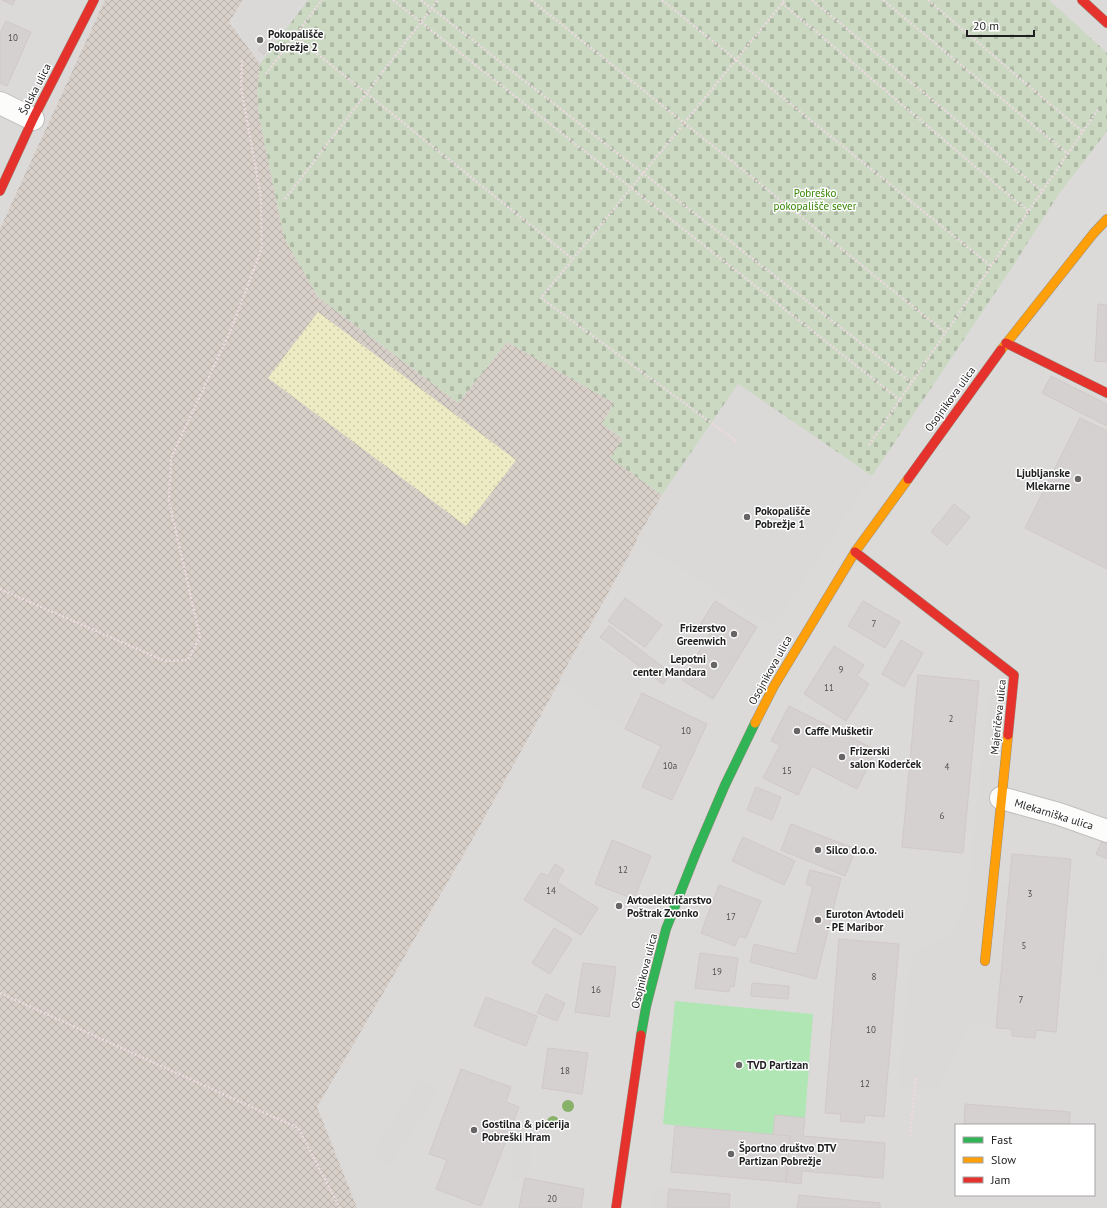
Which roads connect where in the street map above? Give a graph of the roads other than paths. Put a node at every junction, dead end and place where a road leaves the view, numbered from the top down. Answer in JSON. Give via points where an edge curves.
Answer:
{"nodes":[{"id":1,"x":94,"y":0,"type":"edge"},
{"id":2,"x":1082,"y":0,"type":"edge"},
{"id":3,"x":1107,"y":23,"type":"edge"},
{"id":4,"x":0,"y":103,"type":"edge"},
{"id":5,"x":33,"y":119,"type":"junction"},
{"id":6,"x":0,"y":191,"type":"edge"},
{"id":7,"x":1107,"y":219,"type":"edge"},
{"id":8,"x":1006,"y":343,"type":"junction"},
{"id":9,"x":1107,"y":393,"type":"edge"},
{"id":10,"x":855,"y":552,"type":"junction"},
{"id":11,"x":1001,"y":798,"type":"junction"},
{"id":12,"x":1107,"y":831,"type":"edge"},
{"id":13,"x":985,"y":961,"type":"dead end"},
{"id":14,"x":616,"y":1208,"type":"edge"}],
"edges":[{"from":1,"to":5,"type":"street","name":"Šolska ulica"},
{"from":2,"to":3,"type":"street"},
{"from":4,"to":5,"type":"street"},
{"from":5,"to":6,"type":"street","name":"Šolska ulica"},
{"from":7,"to":8,"type":"street","name":"Osojnikova ulica"},
{"from":8,"to":9,"type":"street"},
{"from":8,"to":10,"type":"street","name":"Osojnikova ulica"},
{"from":10,"to":11,"type":"street","name":"Majeričeva ulica","via":[[1014,675]]},
{"from":10,"to":14,"type":"street","name":"Osojnikova ulica","via":[[774,686],[746,741],[725,785],[666,929],[642,1030]]},
{"from":11,"to":12,"type":"street","name":"Mlekarniška ulica"},
{"from":11,"to":13,"type":"street","name":"Majeričeva ulica"}]}
